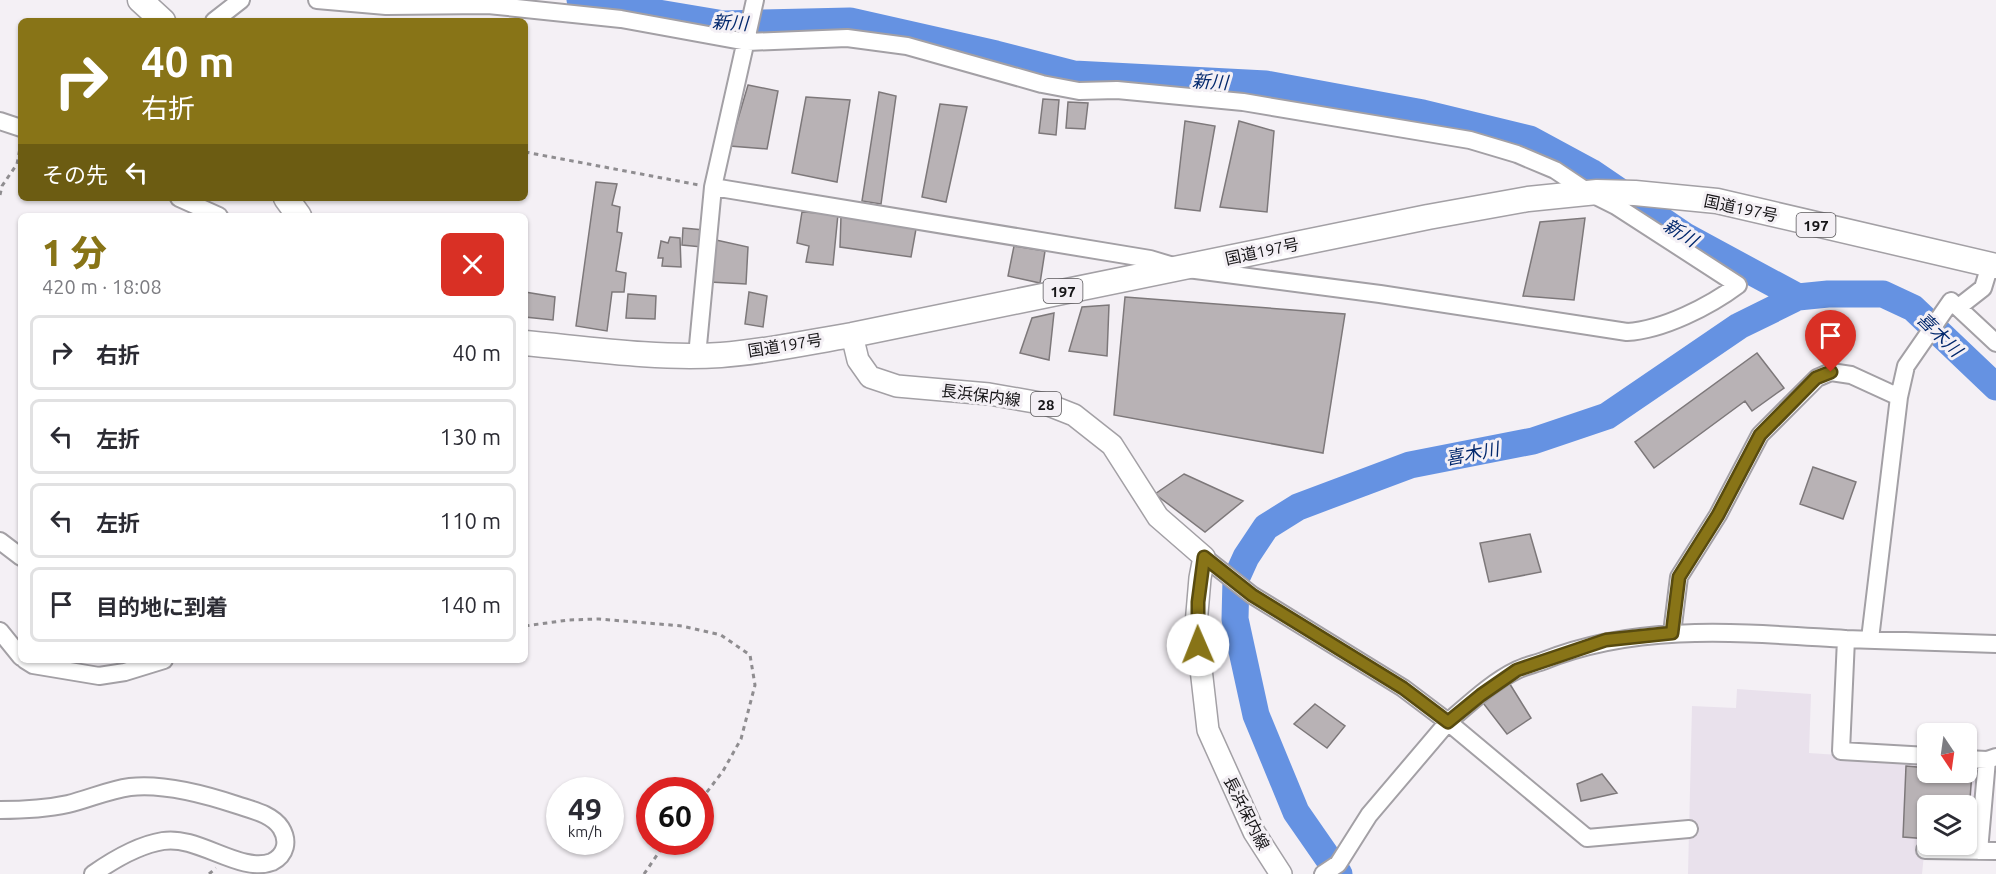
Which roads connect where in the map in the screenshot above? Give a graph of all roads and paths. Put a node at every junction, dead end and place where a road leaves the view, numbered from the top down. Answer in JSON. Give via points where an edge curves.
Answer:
{"nodes":[{"id":1,"x":140,"y":0,"type":"edge"},
{"id":2,"x":241,"y":0,"type":"edge"},
{"id":3,"x":316,"y":0,"type":"edge"},
{"id":4,"x":755,"y":0,"type":"edge"},
{"id":5,"x":160,"y":18,"type":"edge"},
{"id":6,"x":218,"y":18,"type":"edge"},
{"id":7,"x":747,"y":42,"type":"junction"},
{"id":8,"x":0,"y":121,"type":"edge"},
{"id":9,"x":18,"y":127,"type":"edge"},
{"id":10,"x":528,"y":153,"type":"edge"},
{"id":11,"x":18,"y":155,"type":"edge"},
{"id":12,"x":713,"y":187,"type":"junction"},
{"id":13,"x":1593,"y":192,"type":"junction"},
{"id":14,"x":0,"y":195,"type":"edge"},
{"id":15,"x":186,"y":201,"type":"edge"},
{"id":16,"x":212,"y":213,"type":"edge"},
{"id":17,"x":1993,"y":266,"type":"edge"},
{"id":18,"x":1180,"y":268,"type":"junction"},
{"id":19,"x":1953,"y":306,"type":"junction"},
{"id":20,"x":852,"y":335,"type":"junction"},
{"id":21,"x":1996,"y":342,"type":"edge"},
{"id":22,"x":528,"y":343,"type":"edge"},
{"id":23,"x":697,"y":356,"type":"junction"},
{"id":24,"x":1899,"y":397,"type":"junction"},
{"id":25,"x":0,"y":541,"type":"edge"},
{"id":26,"x":18,"y":556,"type":"edge"},
{"id":27,"x":1208,"y":560,"type":"junction"},
{"id":28,"x":528,"y":626,"type":"edge"},
{"id":29,"x":0,"y":631,"type":"edge"},
{"id":30,"x":1672,"y":633,"type":"junction"},
{"id":31,"x":1846,"y":639,"type":"junction"},
{"id":32,"x":1870,"y":639,"type":"junction"},
{"id":33,"x":1996,"y":644,"type":"edge"},
{"id":34,"x":18,"y":653,"type":"edge"},
{"id":35,"x":30,"y":663,"type":"edge"},
{"id":36,"x":154,"y":663,"type":"edge"},
{"id":37,"x":1448,"y":722,"type":"junction"},
{"id":38,"x":1917,"y":755,"type":"edge"},
{"id":39,"x":1992,"y":759,"type":"edge"},
{"id":40,"x":714,"y":783,"type":"edge"},
{"id":41,"x":0,"y":810,"type":"edge"},
{"id":42,"x":1689,"y":829,"type":"dead end"},
{"id":43,"x":1988,"y":851,"type":"edge"},
{"id":44,"x":657,"y":855,"type":"edge"},
{"id":45,"x":93,"y":874,"type":"edge"},
{"id":46,"x":644,"y":874,"type":"edge"},
{"id":47,"x":1281,"y":874,"type":"edge"},
{"id":48,"x":1323,"y":874,"type":"edge"}],
"edges":[{"from":1,"to":5,"type":"highway"},
{"from":2,"to":6,"type":"street"},
{"from":3,"to":7,"type":"street","via":[[386,6],[488,5],[621,19]]},
{"from":4,"to":7,"type":"street"},
{"from":7,"to":12,"type":"street"},
{"from":7,"to":13,"type":"street","via":[[848,38],[907,46],[1080,91],[1117,90],[1243,102],[1470,140],[1555,170]]},
{"from":8,"to":9,"type":"street"},
{"from":10,"to":12,"type":"path"},
{"from":11,"to":14,"type":"path"},
{"from":12,"to":18,"type":"street","via":[[1139,257]]},
{"from":12,"to":23,"type":"street"},
{"from":13,"to":17,"type":"highway","name":"国道197号","number":"197","via":[[1718,201]]},
{"from":13,"to":18,"type":"highway","name":"国道197号","number":"197","via":[[1439,215]]},
{"from":13,"to":18,"type":"street","via":[[1738,285],[1720,298],[1647,331],[1627,332]]},
{"from":15,"to":16,"type":"street"},
{"from":17,"to":19,"type":"street","via":[[1983,288]]},
{"from":18,"to":20,"type":"highway","name":"国道197号","number":"197"},
{"from":19,"to":21,"type":"street"},
{"from":19,"to":24,"type":"street","via":[[1906,366]]},
{"from":20,"to":23,"type":"highway","name":"国道197号","number":"197"},
{"from":20,"to":27,"type":"main road","name":"長浜保内線","number":"28","via":[[858,360],[870,377],[897,386],[989,394],[1046,404],[1074,415],[1112,445],[1158,517]]},
{"from":22,"to":23,"type":"highway","name":"国道197号","number":"197"},
{"from":24,"to":30,"type":"street","via":[[1851,375],[1831,372],[1816,378],[1760,435],[1718,515],[1679,577]]},
{"from":24,"to":32,"type":"street"},
{"from":25,"to":26,"type":"street"},
{"from":27,"to":37,"type":"street","via":[[1252,595],[1403,688]]},
{"from":27,"to":47,"type":"main road","name":"長浜保内線","via":[[1200,578],[1196,625],[1208,730],[1254,832]]},
{"from":28,"to":40,"type":"path","via":[[599,619],[682,626],[721,635],[750,655],[754,685],[741,739]]},
{"from":29,"to":34,"type":"street"},
{"from":30,"to":31,"type":"street"},
{"from":30,"to":37,"type":"street","via":[[1606,640],[1517,670]]},
{"from":31,"to":32,"type":"street"},
{"from":31,"to":38,"type":"street","via":[[1841,751]]},
{"from":32,"to":33,"type":"street"},
{"from":35,"to":36,"type":"street","via":[[99,676]]},
{"from":37,"to":42,"type":"street","via":[[1587,838]]},
{"from":37,"to":48,"type":"street","via":[[1369,815],[1338,864]]},
{"from":39,"to":43,"type":"street"},
{"from":41,"to":45,"type":"street","via":[[44,808],[147,786],[193,792],[256,811],[271,818],[285,838],[280,858],[268,864],[250,865],[194,845],[163,840],[136,849]]},
{"from":44,"to":46,"type":"path"}]}
